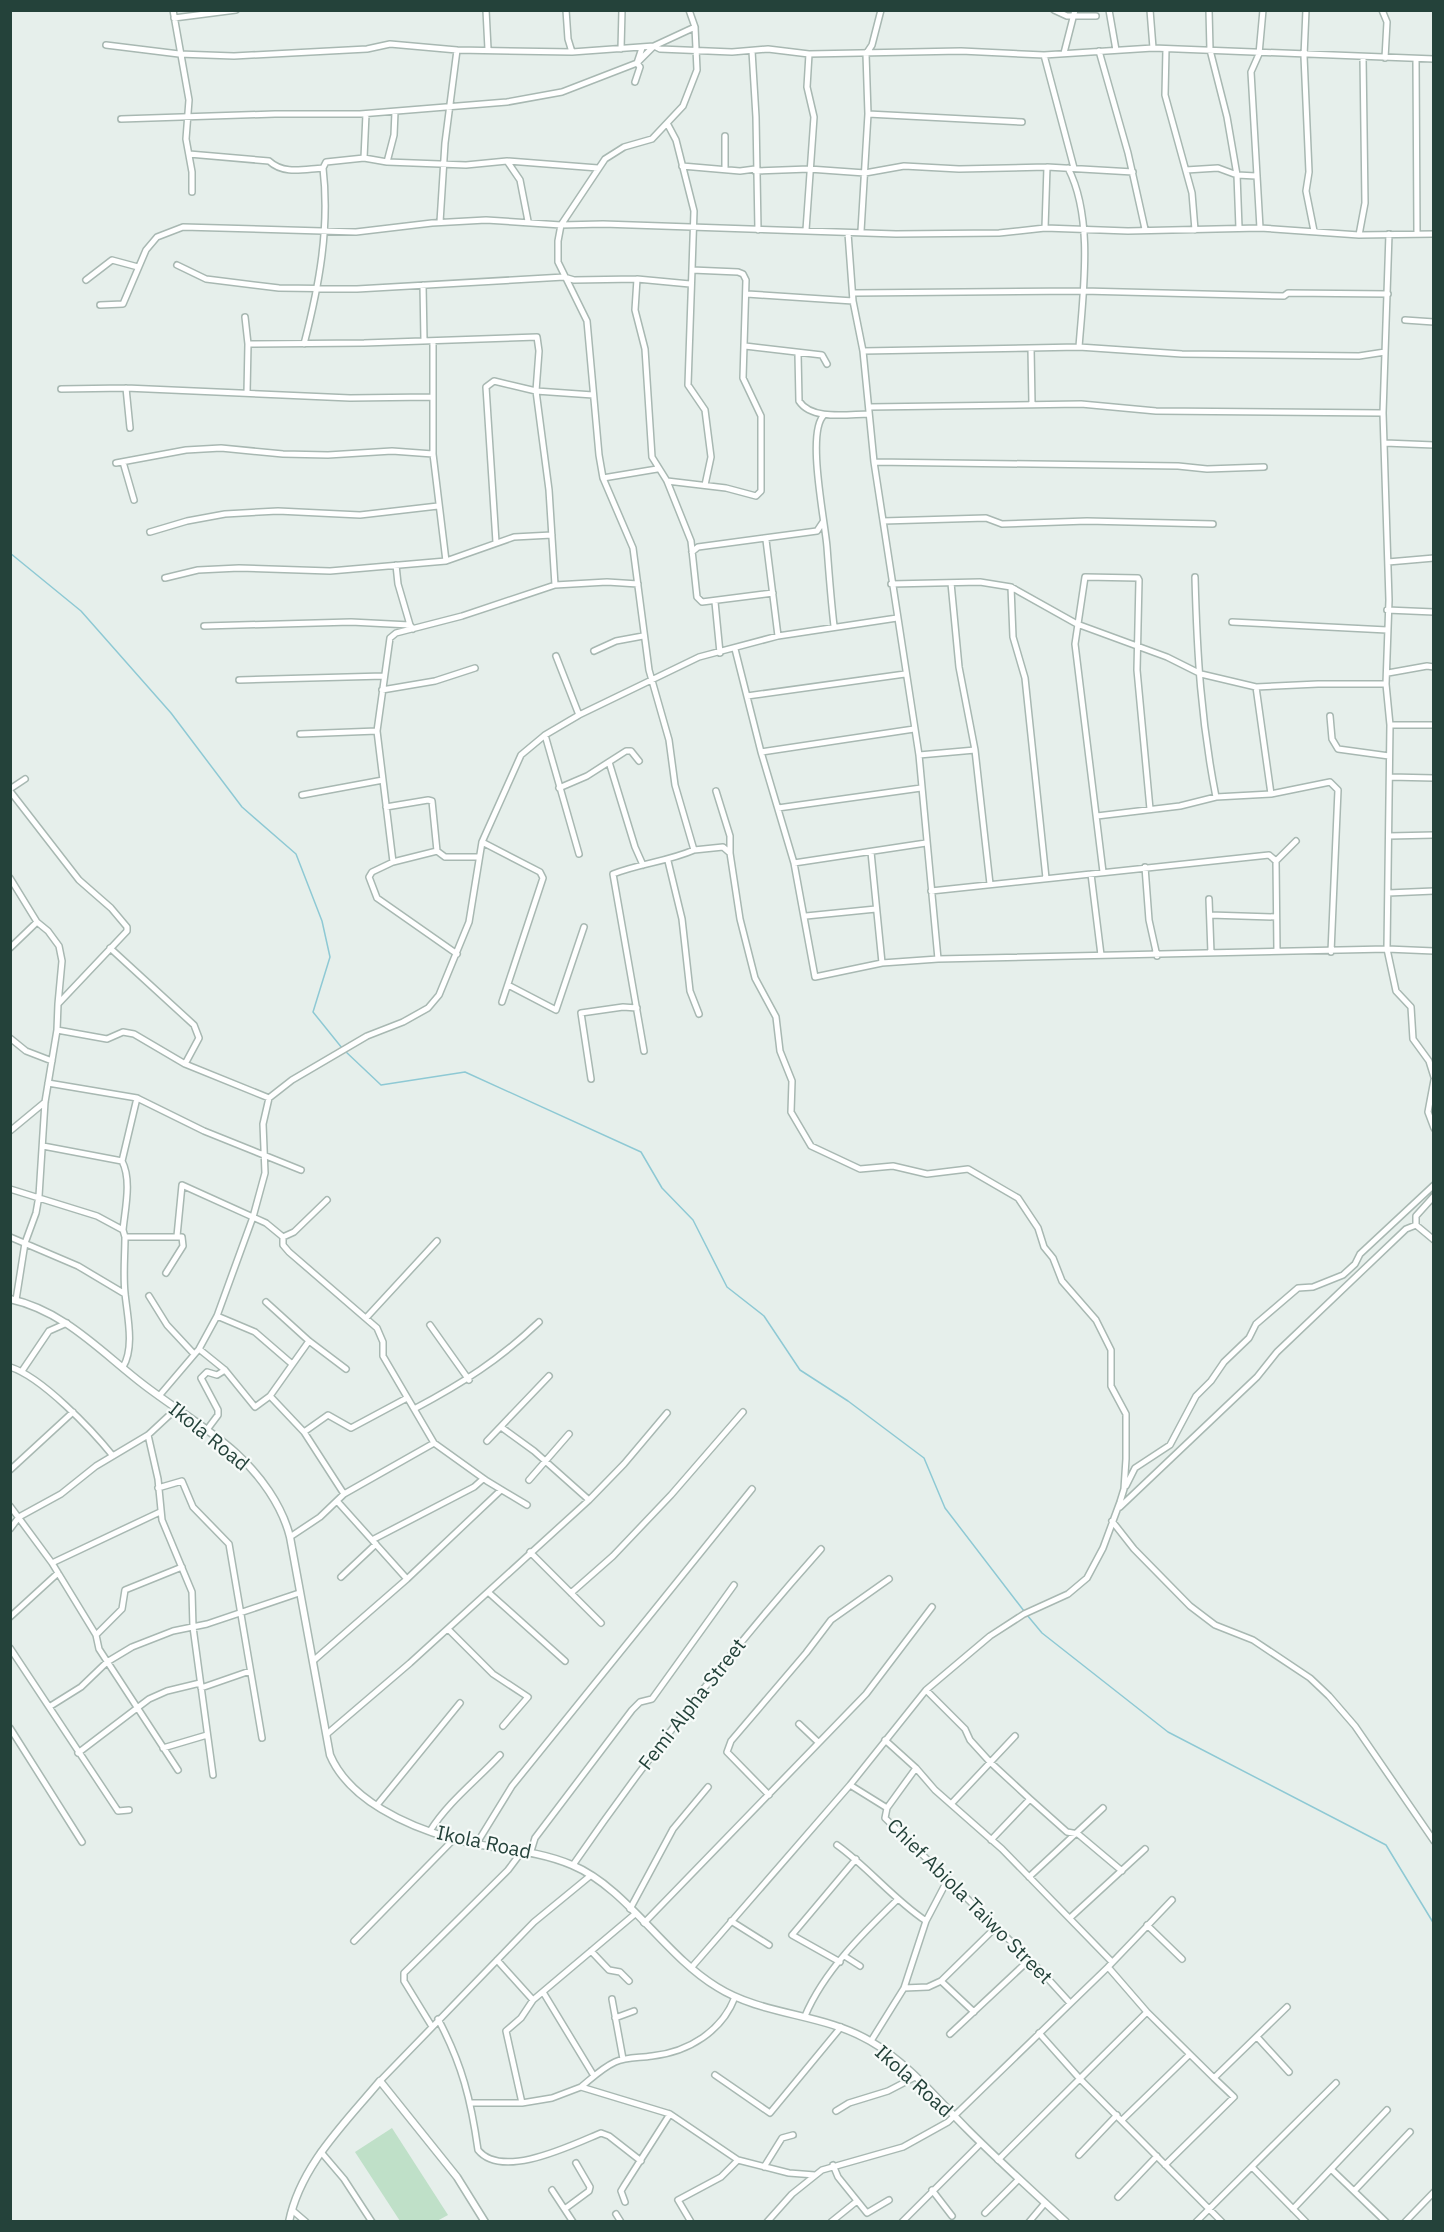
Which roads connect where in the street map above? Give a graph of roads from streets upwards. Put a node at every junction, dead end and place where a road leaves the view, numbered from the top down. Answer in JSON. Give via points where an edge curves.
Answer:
{"nodes":[{"id":1,"x":173,"y":10,"type":"edge"},
{"id":2,"x":236,"y":10,"type":"edge"},
{"id":3,"x":486,"y":10,"type":"edge"},
{"id":4,"x":566,"y":10,"type":"edge"},
{"id":5,"x":622,"y":10,"type":"edge"},
{"id":6,"x":689,"y":10,"type":"edge"},
{"id":7,"x":881,"y":10,"type":"edge"},
{"id":8,"x":1054,"y":10,"type":"edge"},
{"id":9,"x":1109,"y":10,"type":"edge"},
{"id":10,"x":1150,"y":10,"type":"edge"},
{"id":11,"x":1209,"y":10,"type":"edge"},
{"id":12,"x":1263,"y":10,"type":"edge"},
{"id":13,"x":1306,"y":10,"type":"edge"},
{"id":14,"x":1382,"y":10,"type":"edge"},
{"id":15,"x":1074,"y":13,"type":"edge"},
{"id":16,"x":1096,"y":16,"type":"dead end"},
{"id":17,"x":174,"y":18,"type":"junction"},
{"id":18,"x":694,"y":27,"type":"junction"},
{"id":19,"x":106,"y":45,"type":"dead end"},
{"id":20,"x":654,"y":46,"type":"junction"},
{"id":21,"x":642,"y":48,"type":"junction"},
{"id":22,"x":1153,"y":48,"type":"junction"},
{"id":23,"x":488,"y":49,"type":"junction"},
{"id":24,"x":1166,"y":49,"type":"junction"},
{"id":25,"x":457,"y":50,"type":"junction"},
{"id":26,"x":621,"y":50,"type":"junction"},
{"id":27,"x":697,"y":50,"type":"junction"},
{"id":28,"x":1116,"y":50,"type":"junction"},
{"id":29,"x":1210,"y":50,"type":"junction"},
{"id":30,"x":752,"y":51,"type":"junction"},
{"id":31,"x":1099,"y":51,"type":"junction"},
{"id":32,"x":572,"y":52,"type":"junction"},
{"id":33,"x":1064,"y":53,"type":"junction"},
{"id":34,"x":179,"y":54,"type":"junction"},
{"id":35,"x":809,"y":54,"type":"junction"},
{"id":36,"x":866,"y":54,"type":"junction"},
{"id":37,"x":1259,"y":54,"type":"junction"},
{"id":38,"x":1044,"y":55,"type":"junction"},
{"id":39,"x":1305,"y":56,"type":"junction"},
{"id":40,"x":1363,"y":57,"type":"junction"},
{"id":41,"x":1385,"y":58,"type":"junction"},
{"id":42,"x":1434,"y":59,"type":"edge"},
{"id":43,"x":1416,"y":60,"type":"junction"},
{"id":44,"x":637,"y":63,"type":"junction"},
{"id":45,"x":634,"y":82,"type":"dead end"},
{"id":46,"x":450,"y":107,"type":"junction"},
{"id":47,"x":395,"y":112,"type":"junction"},
{"id":48,"x":366,"y":114,"type":"junction"},
{"id":49,"x":868,"y":114,"type":"junction"},
{"id":50,"x":189,"y":115,"type":"junction"},
{"id":51,"x":121,"y":119,"type":"dead end"},
{"id":52,"x":1022,"y":122,"type":"dead end"},
{"id":53,"x":668,"y":125,"type":"junction"},
{"id":54,"x":725,"y":136,"type":"dead end"},
{"id":55,"x":189,"y":154,"type":"junction"},
{"id":56,"x":364,"y":158,"type":"junction"},
{"id":57,"x":507,"y":161,"type":"junction"},
{"id":58,"x":387,"y":162,"type":"junction"},
{"id":59,"x":529,"y":162,"type":"junction"},
{"id":60,"x":443,"y":164,"type":"junction"},
{"id":61,"x":682,"y":166,"type":"junction"},
{"id":62,"x":1047,"y":167,"type":"junction"},
{"id":63,"x":323,"y":168,"type":"junction"},
{"id":64,"x":598,"y":168,"type":"junction"},
{"id":65,"x":1071,"y":168,"type":"junction"},
{"id":66,"x":725,"y":169,"type":"junction"},
{"id":67,"x":808,"y":169,"type":"junction"},
{"id":68,"x":755,"y":170,"type":"junction"},
{"id":69,"x":1186,"y":170,"type":"junction"},
{"id":70,"x":741,"y":171,"type":"junction"},
{"id":71,"x":1132,"y":172,"type":"junction"},
{"id":72,"x":517,"y":173,"type":"junction"},
{"id":73,"x":865,"y":173,"type":"junction"},
{"id":74,"x":1237,"y":175,"type":"junction"},
{"id":75,"x":1256,"y":176,"type":"junction"},
{"id":76,"x":755,"y":178,"type":"junction"},
{"id":77,"x":192,"y":192,"type":"dead end"},
{"id":78,"x":528,"y":221,"type":"junction"},
{"id":79,"x":440,"y":222,"type":"junction"},
{"id":80,"x":561,"y":225,"type":"junction"},
{"id":81,"x":693,"y":227,"type":"junction"},
{"id":82,"x":1045,"y":228,"type":"junction"},
{"id":83,"x":1239,"y":228,"type":"junction"},
{"id":84,"x":1260,"y":228,"type":"junction"},
{"id":85,"x":1145,"y":229,"type":"junction"},
{"id":86,"x":758,"y":230,"type":"junction"},
{"id":87,"x":806,"y":230,"type":"junction"},
{"id":88,"x":1083,"y":230,"type":"junction"},
{"id":89,"x":1195,"y":230,"type":"junction"},
{"id":90,"x":325,"y":231,"type":"junction"},
{"id":91,"x":861,"y":231,"type":"junction"},
{"id":92,"x":1314,"y":231,"type":"junction"},
{"id":93,"x":848,"y":233,"type":"junction"},
{"id":94,"x":1417,"y":233,"type":"junction"},
{"id":95,"x":1389,"y":234,"type":"junction"},
{"id":96,"x":1434,"y":234,"type":"edge"},
{"id":97,"x":1359,"y":235,"type":"junction"},
{"id":98,"x":177,"y":265,"type":"dead end"},
{"id":99,"x":138,"y":267,"type":"junction"},
{"id":100,"x":692,"y":270,"type":"junction"},
{"id":101,"x":564,"y":277,"type":"junction"},
{"id":102,"x":637,"y":279,"type":"junction"},
{"id":103,"x":86,"y":280,"type":"dead end"},
{"id":104,"x":690,"y":284,"type":"junction"},
{"id":105,"x":423,"y":285,"type":"junction"},
{"id":106,"x":318,"y":288,"type":"junction"},
{"id":107,"x":1083,"y":291,"type":"junction"},
{"id":108,"x":854,"y":292,"type":"junction"},
{"id":109,"x":747,"y":294,"type":"junction"},
{"id":110,"x":1388,"y":294,"type":"junction"},
{"id":111,"x":853,"y":301,"type":"junction"},
{"id":112,"x":100,"y":305,"type":"dead end"},
{"id":113,"x":245,"y":317,"type":"dead end"},
{"id":114,"x":1405,"y":320,"type":"dead end"},
{"id":115,"x":1434,"y":322,"type":"edge"},
{"id":116,"x":424,"y":340,"type":"junction"},
{"id":117,"x":433,"y":341,"type":"junction"},
{"id":118,"x":248,"y":344,"type":"junction"},
{"id":119,"x":304,"y":344,"type":"junction"},
{"id":120,"x":745,"y":346,"type":"junction"},
{"id":121,"x":1079,"y":347,"type":"junction"},
{"id":122,"x":1031,"y":348,"type":"junction"},
{"id":123,"x":863,"y":351,"type":"junction"},
{"id":124,"x":1385,"y":352,"type":"junction"},
{"id":125,"x":798,"y":354,"type":"junction"},
{"id":126,"x":827,"y":363,"type":"dead end"},
{"id":127,"x":126,"y":388,"type":"junction"},
{"id":128,"x":61,"y":389,"type":"dead end"},
{"id":129,"x":536,"y":391,"type":"junction"},
{"id":130,"x":247,"y":393,"type":"junction"},
{"id":131,"x":593,"y":395,"type":"junction"},
{"id":132,"x":431,"y":397,"type":"junction"},
{"id":133,"x":1032,"y":404,"type":"junction"},
{"id":134,"x":869,"y":411,"type":"junction"},
{"id":135,"x":1383,"y":413,"type":"junction"},
{"id":136,"x":825,"y":415,"type":"junction"},
{"id":137,"x":130,"y":428,"type":"dead end"},
{"id":138,"x":1385,"y":443,"type":"junction"},
{"id":139,"x":1434,"y":445,"type":"edge"},
{"id":140,"x":433,"y":454,"type":"junction"},
{"id":141,"x":123,"y":462,"type":"junction"},
{"id":142,"x":874,"y":462,"type":"junction"},
{"id":143,"x":116,"y":463,"type":"dead end"},
{"id":144,"x":1264,"y":467,"type":"dead end"},
{"id":145,"x":657,"y":469,"type":"junction"},
{"id":146,"x":603,"y":478,"type":"junction"},
{"id":147,"x":667,"y":481,"type":"junction"},
{"id":148,"x":705,"y":485,"type":"junction"},
{"id":149,"x":134,"y":500,"type":"dead end"},
{"id":150,"x":438,"y":506,"type":"junction"},
{"id":151,"x":883,"y":520,"type":"junction"},
{"id":152,"x":823,"y":522,"type":"junction"},
{"id":153,"x":1213,"y":524,"type":"dead end"},
{"id":154,"x":817,"y":531,"type":"junction"},
{"id":155,"x":150,"y":532,"type":"dead end"},
{"id":156,"x":552,"y":535,"type":"junction"},
{"id":157,"x":825,"y":535,"type":"junction"},
{"id":158,"x":766,"y":540,"type":"junction"},
{"id":159,"x":691,"y":541,"type":"junction"},
{"id":160,"x":496,"y":542,"type":"junction"},
{"id":161,"x":698,"y":546,"type":"junction"},
{"id":162,"x":692,"y":552,"type":"junction"},
{"id":163,"x":1434,"y":558,"type":"edge"},
{"id":164,"x":446,"y":561,"type":"junction"},
{"id":165,"x":1388,"y":562,"type":"junction"},
{"id":166,"x":396,"y":565,"type":"junction"},
{"id":167,"x":1195,"y":577,"type":"dead end"},
{"id":168,"x":165,"y":578,"type":"dead end"},
{"id":169,"x":638,"y":584,"type":"junction"},
{"id":170,"x":891,"y":584,"type":"junction"},
{"id":171,"x":951,"y":584,"type":"junction"},
{"id":172,"x":555,"y":585,"type":"junction"},
{"id":173,"x":1011,"y":587,"type":"junction"},
{"id":174,"x":773,"y":593,"type":"junction"},
{"id":175,"x":715,"y":602,"type":"junction"},
{"id":176,"x":1388,"y":610,"type":"junction"},
{"id":177,"x":1434,"y":612,"type":"edge"},
{"id":178,"x":897,"y":618,"type":"junction"},
{"id":179,"x":1232,"y":622,"type":"dead end"},
{"id":180,"x":1077,"y":624,"type":"junction"},
{"id":181,"x":204,"y":626,"type":"dead end"},
{"id":182,"x":834,"y":626,"type":"junction"},
{"id":183,"x":411,"y":627,"type":"junction"},
{"id":184,"x":1387,"y":630,"type":"junction"},
{"id":185,"x":643,"y":636,"type":"junction"},
{"id":186,"x":778,"y":636,"type":"junction"},
{"id":187,"x":1136,"y":645,"type":"junction"},
{"id":188,"x":735,"y":650,"type":"junction"},
{"id":189,"x":594,"y":651,"type":"dead end"},
{"id":190,"x":720,"y":652,"type":"junction"},
{"id":191,"x":556,"y":657,"type":"dead end"},
{"id":192,"x":1434,"y":667,"type":"edge"},
{"id":193,"x":475,"y":668,"type":"dead end"},
{"id":194,"x":1197,"y":670,"type":"junction"},
{"id":195,"x":1388,"y":673,"type":"junction"},
{"id":196,"x":904,"y":674,"type":"junction"},
{"id":197,"x":384,"y":676,"type":"junction"},
{"id":198,"x":239,"y":680,"type":"dead end"},
{"id":199,"x":649,"y":680,"type":"junction"},
{"id":200,"x":1386,"y":684,"type":"junction"},
{"id":201,"x":1256,"y":687,"type":"junction"},
{"id":202,"x":381,"y":690,"type":"junction"},
{"id":203,"x":747,"y":696,"type":"junction"},
{"id":204,"x":579,"y":715,"type":"junction"},
{"id":205,"x":1330,"y":716,"type":"dead end"},
{"id":206,"x":1390,"y":724,"type":"junction"},
{"id":207,"x":1434,"y":725,"type":"edge"},
{"id":208,"x":914,"y":729,"type":"junction"},
{"id":209,"x":377,"y":731,"type":"junction"},
{"id":210,"x":300,"y":734,"type":"dead end"},
{"id":211,"x":545,"y":735,"type":"junction"},
{"id":212,"x":975,"y":750,"type":"junction"},
{"id":213,"x":761,"y":752,"type":"junction"},
{"id":214,"x":919,"y":755,"type":"junction"},
{"id":215,"x":1389,"y":756,"type":"junction"},
{"id":216,"x":639,"y":761,"type":"dead end"},
{"id":217,"x":609,"y":762,"type":"junction"},
{"id":218,"x":1390,"y":777,"type":"junction"},
{"id":219,"x":1434,"y":778,"type":"edge"},
{"id":220,"x":25,"y":779,"type":"dead end"},
{"id":221,"x":383,"y":780,"type":"junction"},
{"id":222,"x":560,"y":788,"type":"junction"},
{"id":223,"x":921,"y":788,"type":"junction"},
{"id":224,"x":10,"y":790,"type":"edge"},
{"id":225,"x":716,"y":791,"type":"dead end"},
{"id":226,"x":1271,"y":794,"type":"junction"},
{"id":227,"x":302,"y":795,"type":"dead end"},
{"id":228,"x":1216,"y":797,"type":"junction"},
{"id":229,"x":386,"y":807,"type":"junction"},
{"id":230,"x":778,"y":807,"type":"junction"},
{"id":231,"x":1150,"y":809,"type":"junction"},
{"id":232,"x":1097,"y":816,"type":"junction"},
{"id":233,"x":1434,"y":835,"type":"edge"},
{"id":234,"x":1389,"y":836,"type":"junction"},
{"id":235,"x":1296,"y":841,"type":"dead end"},
{"id":236,"x":482,"y":842,"type":"junction"},
{"id":237,"x":926,"y":843,"type":"junction"},
{"id":238,"x":694,"y":850,"type":"junction"},
{"id":239,"x":437,"y":851,"type":"junction"},
{"id":240,"x":871,"y":852,"type":"junction"},
{"id":241,"x":730,"y":853,"type":"junction"},
{"id":242,"x":579,"y":854,"type":"dead end"},
{"id":243,"x":477,"y":857,"type":"junction"},
{"id":244,"x":668,"y":861,"type":"junction"},
{"id":245,"x":1276,"y":861,"type":"junction"},
{"id":246,"x":393,"y":862,"type":"junction"},
{"id":247,"x":794,"y":862,"type":"junction"},
{"id":248,"x":643,"y":865,"type":"junction"},
{"id":249,"x":1145,"y":867,"type":"junction"},
{"id":250,"x":1103,"y":872,"type":"junction"},
{"id":251,"x":1090,"y":874,"type":"junction"},
{"id":252,"x":10,"y":878,"type":"edge"},
{"id":253,"x":1046,"y":878,"type":"junction"},
{"id":254,"x":990,"y":884,"type":"junction"},
{"id":255,"x":931,"y":891,"type":"junction"},
{"id":256,"x":1434,"y":891,"type":"edge"},
{"id":257,"x":1388,"y":893,"type":"junction"},
{"id":258,"x":1209,"y":899,"type":"dead end"},
{"id":259,"x":876,"y":909,"type":"junction"},
{"id":260,"x":1210,"y":915,"type":"junction"},
{"id":261,"x":806,"y":916,"type":"junction"},
{"id":262,"x":1276,"y":917,"type":"junction"},
{"id":263,"x":37,"y":922,"type":"junction"},
{"id":264,"x":584,"y":927,"type":"dead end"},
{"id":265,"x":12,"y":944,"type":"edge"},
{"id":266,"x":110,"y":948,"type":"junction"},
{"id":267,"x":1387,"y":949,"type":"junction"},
{"id":268,"x":1277,"y":951,"type":"junction"},
{"id":269,"x":1434,"y":951,"type":"edge"},
{"id":270,"x":1331,"y":952,"type":"junction"},
{"id":271,"x":1211,"y":953,"type":"junction"},
{"id":272,"x":457,"y":954,"type":"junction"},
{"id":273,"x":1098,"y":955,"type":"junction"},
{"id":274,"x":1157,"y":956,"type":"junction"},
{"id":275,"x":938,"y":959,"type":"junction"},
{"id":276,"x":882,"y":963,"type":"junction"},
{"id":277,"x":508,"y":985,"type":"junction"},
{"id":278,"x":502,"y":1002,"type":"dead end"},
{"id":279,"x":58,"y":1004,"type":"junction"},
{"id":280,"x":637,"y":1008,"type":"junction"},
{"id":281,"x":699,"y":1014,"type":"dead end"},
{"id":282,"x":57,"y":1030,"type":"junction"},
{"id":283,"x":10,"y":1038,"type":"edge"},
{"id":284,"x":644,"y":1051,"type":"dead end"},
{"id":285,"x":52,"y":1061,"type":"junction"},
{"id":286,"x":185,"y":1064,"type":"junction"},
{"id":287,"x":591,"y":1079,"type":"dead end"},
{"id":288,"x":1434,"y":1079,"type":"edge"},
{"id":289,"x":48,"y":1083,"type":"junction"},
{"id":290,"x":137,"y":1098,"type":"junction"},
{"id":291,"x":269,"y":1098,"type":"junction"},
{"id":292,"x":45,"y":1102,"type":"junction"},
{"id":293,"x":1434,"y":1128,"type":"edge"},
{"id":294,"x":10,"y":1131,"type":"edge"},
{"id":295,"x":43,"y":1146,"type":"junction"},
{"id":296,"x":265,"y":1157,"type":"junction"},
{"id":297,"x":122,"y":1161,"type":"junction"},
{"id":298,"x":301,"y":1170,"type":"dead end"},
{"id":299,"x":1434,"y":1185,"type":"edge"},
{"id":300,"x":10,"y":1189,"type":"edge"},
{"id":301,"x":39,"y":1196,"type":"junction"},
{"id":302,"x":1434,"y":1196,"type":"edge"},
{"id":303,"x":327,"y":1200,"type":"dead end"},
{"id":304,"x":253,"y":1217,"type":"junction"},
{"id":305,"x":1416,"y":1225,"type":"junction"},
{"id":306,"x":123,"y":1230,"type":"junction"},
{"id":307,"x":177,"y":1236,"type":"junction"},
{"id":308,"x":125,"y":1237,"type":"junction"},
{"id":309,"x":283,"y":1237,"type":"junction"},
{"id":310,"x":10,"y":1238,"type":"edge"},
{"id":311,"x":1434,"y":1240,"type":"edge"},
{"id":312,"x":437,"y":1241,"type":"dead end"},
{"id":313,"x":25,"y":1244,"type":"junction"},
{"id":314,"x":166,"y":1273,"type":"dead end"},
{"id":315,"x":125,"y":1294,"type":"junction"},
{"id":316,"x":149,"y":1296,"type":"dead end"},
{"id":317,"x":13,"y":1300,"type":"edge"},
{"id":318,"x":266,"y":1302,"type":"dead end"},
{"id":319,"x":217,"y":1316,"type":"junction"},
{"id":320,"x":366,"y":1318,"type":"junction"},
{"id":321,"x":539,"y":1322,"type":"dead end"},
{"id":322,"x":67,"y":1323,"type":"junction"},
{"id":323,"x":430,"y":1325,"type":"dead end"},
{"id":324,"x":309,"y":1341,"type":"junction"},
{"id":325,"x":196,"y":1352,"type":"junction"},
{"id":326,"x":292,"y":1364,"type":"junction"},
{"id":327,"x":10,"y":1367,"type":"edge"},
{"id":328,"x":123,"y":1367,"type":"junction"},
{"id":329,"x":346,"y":1369,"type":"dead end"},
{"id":330,"x":225,"y":1370,"type":"junction"},
{"id":331,"x":22,"y":1371,"type":"junction"},
{"id":332,"x":549,"y":1376,"type":"dead end"},
{"id":333,"x":469,"y":1380,"type":"junction"},
{"id":334,"x":159,"y":1396,"type":"junction"},
{"id":335,"x":270,"y":1396,"type":"junction"},
{"id":336,"x":407,"y":1398,"type":"junction"},
{"id":337,"x":176,"y":1409,"type":"junction"},
{"id":338,"x":414,"y":1409,"type":"junction"},
{"id":339,"x":73,"y":1412,"type":"junction"},
{"id":340,"x":742,"y":1412,"type":"dead end"},
{"id":341,"x":667,"y":1413,"type":"dead end"},
{"id":342,"x":501,"y":1426,"type":"junction"},
{"id":343,"x":206,"y":1431,"type":"junction"},
{"id":344,"x":304,"y":1432,"type":"junction"},
{"id":345,"x":569,"y":1434,"type":"dead end"},
{"id":346,"x":148,"y":1435,"type":"junction"},
{"id":347,"x":487,"y":1442,"type":"dead end"},
{"id":348,"x":434,"y":1443,"type":"junction"},
{"id":349,"x":113,"y":1456,"type":"junction"},
{"id":350,"x":544,"y":1462,"type":"junction"},
{"id":351,"x":10,"y":1470,"type":"edge"},
{"id":352,"x":483,"y":1479,"type":"junction"},
{"id":353,"x":529,"y":1480,"type":"dead end"},
{"id":354,"x":158,"y":1488,"type":"junction"},
{"id":355,"x":752,"y":1489,"type":"dead end"},
{"id":356,"x":1124,"y":1489,"type":"junction"},
{"id":357,"x":501,"y":1490,"type":"junction"},
{"id":358,"x":344,"y":1494,"type":"junction"},
{"id":359,"x":589,"y":1500,"type":"junction"},
{"id":360,"x":337,"y":1502,"type":"junction"},
{"id":361,"x":527,"y":1505,"type":"dead end"},
{"id":362,"x":10,"y":1506,"type":"edge"},
{"id":363,"x":1116,"y":1511,"type":"junction"},
{"id":364,"x":160,"y":1512,"type":"junction"},
{"id":365,"x":18,"y":1517,"type":"junction"},
{"id":366,"x":1112,"y":1521,"type":"junction"},
{"id":367,"x":10,"y":1529,"type":"edge"},
{"id":368,"x":290,"y":1537,"type":"junction"},
{"id":369,"x":374,"y":1542,"type":"junction"},
{"id":370,"x":821,"y":1550,"type":"dead end"},
{"id":371,"x":530,"y":1552,"type":"junction"},
{"id":372,"x":52,"y":1563,"type":"junction"},
{"id":373,"x":182,"y":1567,"type":"junction"},
{"id":374,"x":58,"y":1573,"type":"junction"},
{"id":375,"x":341,"y":1577,"type":"dead end"},
{"id":376,"x":407,"y":1579,"type":"junction"},
{"id":377,"x":889,"y":1579,"type":"dead end"},
{"id":378,"x":734,"y":1585,"type":"dead end"},
{"id":379,"x":488,"y":1592,"type":"junction"},
{"id":380,"x":299,"y":1593,"type":"junction"},
{"id":381,"x":571,"y":1593,"type":"junction"},
{"id":382,"x":932,"y":1607,"type":"dead end"},
{"id":383,"x":239,"y":1612,"type":"junction"},
{"id":384,"x":10,"y":1617,"type":"edge"},
{"id":385,"x":601,"y":1623,"type":"dead end"},
{"id":386,"x":193,"y":1627,"type":"junction"},
{"id":387,"x":448,"y":1629,"type":"junction"},
{"id":388,"x":96,"y":1635,"type":"junction"},
{"id":389,"x":10,"y":1648,"type":"edge"},
{"id":390,"x":313,"y":1661,"type":"junction"},
{"id":391,"x":565,"y":1661,"type":"dead end"},
{"id":392,"x":108,"y":1662,"type":"junction"},
{"id":393,"x":250,"y":1671,"type":"junction"},
{"id":394,"x":201,"y":1685,"type":"junction"},
{"id":395,"x":926,"y":1690,"type":"junction"},
{"id":396,"x":460,"y":1703,"type":"dead end"},
{"id":397,"x":50,"y":1707,"type":"junction"},
{"id":398,"x":136,"y":1709,"type":"junction"},
{"id":399,"x":799,"y":1724,"type":"dead end"},
{"id":400,"x":503,"y":1726,"type":"dead end"},
{"id":401,"x":10,"y":1728,"type":"edge"},
{"id":402,"x":327,"y":1734,"type":"junction"},
{"id":403,"x":207,"y":1735,"type":"junction"},
{"id":404,"x":1015,"y":1736,"type":"dead end"},
{"id":405,"x":262,"y":1738,"type":"dead end"},
{"id":406,"x":885,"y":1740,"type":"junction"},
{"id":407,"x":818,"y":1742,"type":"junction"},
{"id":408,"x":164,"y":1748,"type":"junction"},
{"id":409,"x":78,"y":1752,"type":"junction"},
{"id":410,"x":501,"y":1755,"type":"dead end"},
{"id":411,"x":990,"y":1762,"type":"junction"},
{"id":412,"x":916,"y":1768,"type":"junction"},
{"id":413,"x":178,"y":1770,"type":"dead end"},
{"id":414,"x":213,"y":1775,"type":"dead end"},
{"id":415,"x":850,"y":1785,"type":"junction"},
{"id":416,"x":708,"y":1787,"type":"dead end"},
{"id":417,"x":769,"y":1795,"type":"junction"},
{"id":418,"x":1030,"y":1800,"type":"junction"},
{"id":419,"x":952,"y":1803,"type":"junction"},
{"id":420,"x":377,"y":1805,"type":"junction"},
{"id":421,"x":886,"y":1808,"type":"junction"},
{"id":422,"x":1103,"y":1808,"type":"dead end"},
{"id":423,"x":129,"y":1810,"type":"dead end"},
{"id":424,"x":430,"y":1831,"type":"junction"},
{"id":425,"x":1078,"y":1834,"type":"junction"},
{"id":426,"x":454,"y":1839,"type":"junction"},
{"id":427,"x":992,"y":1840,"type":"junction"},
{"id":428,"x":1434,"y":1841,"type":"edge"},
{"id":429,"x":82,"y":1842,"type":"dead end"},
{"id":430,"x":477,"y":1843,"type":"junction"},
{"id":431,"x":837,"y":1845,"type":"dead end"},
{"id":432,"x":1145,"y":1849,"type":"dead end"},
{"id":433,"x":523,"y":1850,"type":"junction"},
{"id":434,"x":531,"y":1851,"type":"junction"},
{"id":435,"x":855,"y":1859,"type":"junction"},
{"id":436,"x":573,"y":1866,"type":"junction"},
{"id":437,"x":1122,"y":1871,"type":"junction"},
{"id":438,"x":590,"y":1876,"type":"junction"},
{"id":439,"x":1029,"y":1877,"type":"junction"},
{"id":440,"x":948,"y":1879,"type":"junction"},
{"id":441,"x":897,"y":1900,"type":"junction"},
{"id":442,"x":1172,"y":1900,"type":"dead end"},
{"id":443,"x":632,"y":1912,"type":"junction"},
{"id":444,"x":1071,"y":1917,"type":"junction"},
{"id":445,"x":731,"y":1921,"type":"junction"},
{"id":446,"x":926,"y":1922,"type":"junction"},
{"id":447,"x":644,"y":1923,"type":"junction"},
{"id":448,"x":1147,"y":1925,"type":"junction"},
{"id":449,"x":996,"y":1927,"type":"junction"},
{"id":450,"x":354,"y":1941,"type":"dead end"},
{"id":451,"x":769,"y":1945,"type":"dead end"},
{"id":452,"x":591,"y":1951,"type":"junction"},
{"id":453,"x":846,"y":1957,"type":"junction"},
{"id":454,"x":1029,"y":1959,"type":"junction"},
{"id":455,"x":1182,"y":1959,"type":"dead end"},
{"id":456,"x":497,"y":1960,"type":"junction"},
{"id":457,"x":840,"y":1962,"type":"junction"},
{"id":458,"x":1110,"y":1965,"type":"junction"},
{"id":459,"x":860,"y":1966,"type":"dead end"},
{"id":460,"x":691,"y":1968,"type":"junction"},
{"id":461,"x":941,"y":1980,"type":"junction"},
{"id":462,"x":629,"y":1981,"type":"dead end"},
{"id":463,"x":904,"y":1988,"type":"junction"},
{"id":464,"x":543,"y":1992,"type":"junction"},
{"id":465,"x":735,"y":1997,"type":"junction"},
{"id":466,"x":612,"y":1999,"type":"dead end"},
{"id":467,"x":533,"y":2000,"type":"junction"},
{"id":468,"x":1070,"y":2003,"type":"junction"},
{"id":469,"x":1287,"y":2007,"type":"dead end"},
{"id":470,"x":634,"y":2011,"type":"dead end"},
{"id":471,"x":974,"y":2012,"type":"junction"},
{"id":472,"x":1147,"y":2012,"type":"junction"},
{"id":473,"x":805,"y":2016,"type":"junction"},
{"id":474,"x":615,"y":2018,"type":"junction"},
{"id":475,"x":438,"y":2019,"type":"junction"},
{"id":476,"x":431,"y":2025,"type":"junction"},
{"id":477,"x":841,"y":2027,"type":"junction"},
{"id":478,"x":950,"y":2034,"type":"dead end"},
{"id":479,"x":1039,"y":2034,"type":"junction"},
{"id":480,"x":1258,"y":2038,"type":"junction"},
{"id":481,"x":871,"y":2041,"type":"junction"},
{"id":482,"x":1189,"y":2055,"type":"junction"},
{"id":483,"x":623,"y":2059,"type":"junction"},
{"id":484,"x":1289,"y":2072,"type":"dead end"},
{"id":485,"x":715,"y":2075,"type":"dead end"},
{"id":486,"x":594,"y":2076,"type":"junction"},
{"id":487,"x":915,"y":2077,"type":"junction"},
{"id":488,"x":1214,"y":2078,"type":"junction"},
{"id":489,"x":1080,"y":2079,"type":"junction"},
{"id":490,"x":380,"y":2081,"type":"junction"},
{"id":491,"x":1336,"y":2083,"type":"dead end"},
{"id":492,"x":581,"y":2087,"type":"junction"},
{"id":493,"x":471,"y":2103,"type":"junction"},
{"id":494,"x":522,"y":2103,"type":"junction"},
{"id":495,"x":1387,"y":2110,"type":"dead end"},
{"id":496,"x":836,"y":2112,"type":"dead end"},
{"id":497,"x":669,"y":2114,"type":"junction"},
{"id":498,"x":954,"y":2116,"type":"junction"},
{"id":499,"x":1120,"y":2118,"type":"junction"},
{"id":500,"x":1410,"y":2132,"type":"dead end"},
{"id":501,"x":793,"y":2135,"type":"dead end"},
{"id":502,"x":981,"y":2143,"type":"junction"},
{"id":503,"x":321,"y":2152,"type":"junction"},
{"id":504,"x":1078,"y":2155,"type":"dead end"},
{"id":505,"x":1157,"y":2156,"type":"junction"},
{"id":506,"x":738,"y":2160,"type":"junction"},
{"id":507,"x":998,"y":2160,"type":"junction"},
{"id":508,"x":641,"y":2161,"type":"junction"},
{"id":509,"x":576,"y":2163,"type":"dead end"},
{"id":510,"x":833,"y":2165,"type":"junction"},
{"id":511,"x":1165,"y":2165,"type":"junction"},
{"id":512,"x":764,"y":2167,"type":"junction"},
{"id":513,"x":1253,"y":2168,"type":"junction"},
{"id":514,"x":1332,"y":2170,"type":"junction"},
{"id":515,"x":815,"y":2175,"type":"junction"},
{"id":516,"x":1019,"y":2179,"type":"junction"},
{"id":517,"x":552,"y":2190,"type":"dead end"},
{"id":518,"x":932,"y":2190,"type":"junction"},
{"id":519,"x":1354,"y":2191,"type":"junction"},
{"id":520,"x":1434,"y":2192,"type":"edge"},
{"id":521,"x":1118,"y":2197,"type":"dead end"},
{"id":522,"x":889,"y":2200,"type":"dead end"},
{"id":523,"x":857,"y":2201,"type":"junction"},
{"id":524,"x":625,"y":2202,"type":"dead end"},
{"id":525,"x":1045,"y":2203,"type":"junction"},
{"id":526,"x":566,"y":2208,"type":"junction"},
{"id":527,"x":1209,"y":2209,"type":"junction"},
{"id":528,"x":1293,"y":2209,"type":"junction"},
{"id":529,"x":292,"y":2210,"type":"junction"},
{"id":530,"x":985,"y":2213,"type":"dead end"},
{"id":531,"x":616,"y":2214,"type":"dead end"},
{"id":532,"x":952,"y":2217,"type":"dead end"},
{"id":533,"x":772,"y":2220,"type":"edge"},
{"id":534,"x":289,"y":2222,"type":"edge"},
{"id":535,"x":306,"y":2222,"type":"edge"},
{"id":536,"x":372,"y":2222,"type":"edge"},
{"id":537,"x":485,"y":2222,"type":"edge"},
{"id":538,"x":573,"y":2222,"type":"edge"},
{"id":539,"x":621,"y":2222,"type":"edge"},
{"id":540,"x":691,"y":2222,"type":"edge"},
{"id":541,"x":831,"y":2222,"type":"edge"},
{"id":542,"x":902,"y":2222,"type":"edge"},
{"id":543,"x":1029,"y":2222,"type":"edge"},
{"id":544,"x":1066,"y":2222,"type":"edge"},
{"id":545,"x":1196,"y":2222,"type":"edge"},
{"id":546,"x":1222,"y":2222,"type":"edge"},
{"id":547,"x":1306,"y":2222,"type":"edge"},
{"id":548,"x":1386,"y":2222,"type":"edge"},
{"id":549,"x":1405,"y":2222,"type":"edge"}],
"edges":[{"from":1,"to":17,"type":"street"},
{"from":2,"to":17,"type":"street"},
{"from":3,"to":23,"type":"street"},
{"from":4,"to":32,"type":"street","via":[[567,39]]},
{"from":5,"to":26,"type":"street"},
{"from":6,"to":18,"type":"street"},
{"from":7,"to":36,"type":"street"},
{"from":8,"to":15,"type":"street","via":[[1060,15]]},
{"from":9,"to":28,"type":"street"},
{"from":10,"to":22,"type":"street"},
{"from":11,"to":29,"type":"street"},
{"from":12,"to":37,"type":"street"},
{"from":13,"to":39,"type":"street"},
{"from":14,"to":41,"type":"street","via":[[1387,22]]},
{"from":15,"to":16,"type":"street"},
{"from":15,"to":33,"type":"street"},
{"from":17,"to":34,"type":"street"},
{"from":18,"to":20,"type":"street"},
{"from":18,"to":27,"type":"street"},
{"from":19,"to":34,"type":"street"},
{"from":20,"to":21,"type":"street"},
{"from":20,"to":27,"type":"street"},
{"from":20,"to":44,"type":"street"},
{"from":21,"to":26,"type":"street"},
{"from":21,"to":44,"type":"street"},
{"from":22,"to":24,"type":"street"},
{"from":22,"to":28,"type":"street"},
{"from":23,"to":25,"type":"street"},
{"from":23,"to":32,"type":"street"},
{"from":24,"to":29,"type":"street"},
{"from":24,"to":69,"type":"street","via":[[1165,95]]},
{"from":25,"to":34,"type":"street","via":[[390,45],[234,56]]},
{"from":25,"to":46,"type":"street"},
{"from":26,"to":32,"type":"street"},
{"from":27,"to":30,"type":"street"},
{"from":27,"to":53,"type":"street","via":[[697,70],[690,93]]},
{"from":28,"to":31,"type":"street"},
{"from":29,"to":37,"type":"street"},
{"from":29,"to":74,"type":"street"},
{"from":30,"to":35,"type":"street"},
{"from":30,"to":68,"type":"street"},
{"from":31,"to":33,"type":"street"},
{"from":31,"to":71,"type":"street"},
{"from":33,"to":38,"type":"street"},
{"from":34,"to":50,"type":"street"},
{"from":35,"to":36,"type":"street"},
{"from":35,"to":67,"type":"street","via":[[807,87],[814,117]]},
{"from":36,"to":38,"type":"street","via":[[961,51]]},
{"from":36,"to":49,"type":"street"},
{"from":37,"to":39,"type":"street"},
{"from":37,"to":75,"type":"street","via":[[1251,72]]},
{"from":38,"to":65,"type":"street"},
{"from":39,"to":40,"type":"street"},
{"from":39,"to":92,"type":"street","via":[[1309,172],[1306,191]]},
{"from":40,"to":41,"type":"street"},
{"from":40,"to":97,"type":"street","via":[[1365,203]]},
{"from":41,"to":43,"type":"street"},
{"from":42,"to":43,"type":"street"},
{"from":43,"to":94,"type":"street"},
{"from":44,"to":45,"type":"street","via":[[640,67]]},
{"from":44,"to":46,"type":"street","via":[[562,92],[499,104]]},
{"from":46,"to":47,"type":"street"},
{"from":46,"to":60,"type":"street"},
{"from":47,"to":48,"type":"street"},
{"from":47,"to":58,"type":"street"},
{"from":48,"to":50,"type":"street"},
{"from":48,"to":56,"type":"street"},
{"from":49,"to":52,"type":"street"},
{"from":49,"to":73,"type":"street"},
{"from":50,"to":51,"type":"street"},
{"from":50,"to":55,"type":"street"},
{"from":53,"to":61,"type":"street"},
{"from":53,"to":64,"type":"street","via":[[652,139],[620,149]]},
{"from":54,"to":66,"type":"street"},
{"from":55,"to":63,"type":"street","via":[[270,161],[278,169]]},
{"from":55,"to":77,"type":"street"},
{"from":56,"to":58,"type":"street"},
{"from":56,"to":63,"type":"street","via":[[326,162]]},
{"from":57,"to":59,"type":"street"},
{"from":57,"to":60,"type":"street"},
{"from":57,"to":72,"type":"street"},
{"from":58,"to":60,"type":"street"},
{"from":59,"to":64,"type":"street"},
{"from":59,"to":72,"type":"street"},
{"from":60,"to":79,"type":"street"},
{"from":61,"to":66,"type":"street"},
{"from":61,"to":81,"type":"street","via":[[693,202]]},
{"from":62,"to":65,"type":"street"},
{"from":62,"to":73,"type":"street","via":[[904,166]]},
{"from":62,"to":82,"type":"street"},
{"from":63,"to":90,"type":"street"},
{"from":64,"to":80,"type":"street"},
{"from":65,"to":71,"type":"street"},
{"from":65,"to":88,"type":"street"},
{"from":66,"to":70,"type":"street"},
{"from":67,"to":68,"type":"street"},
{"from":67,"to":73,"type":"street"},
{"from":67,"to":87,"type":"street"},
{"from":68,"to":70,"type":"street"},
{"from":68,"to":76,"type":"street"},
{"from":69,"to":74,"type":"street","via":[[1218,168]]},
{"from":69,"to":89,"type":"street"},
{"from":70,"to":76,"type":"street"},
{"from":71,"to":85,"type":"street"},
{"from":72,"to":78,"type":"street"},
{"from":73,"to":91,"type":"street"},
{"from":74,"to":75,"type":"street"},
{"from":74,"to":83,"type":"street"},
{"from":75,"to":84,"type":"street"},
{"from":76,"to":86,"type":"street"},
{"from":78,"to":79,"type":"street"},
{"from":78,"to":80,"type":"street"},
{"from":79,"to":90,"type":"street","via":[[356,232]]},
{"from":80,"to":81,"type":"street"},
{"from":80,"to":101,"type":"street","via":[[558,262]]},
{"from":81,"to":86,"type":"street"},
{"from":81,"to":100,"type":"street"},
{"from":82,"to":88,"type":"street"},
{"from":82,"to":91,"type":"street","via":[[999,233]]},
{"from":83,"to":84,"type":"street"},
{"from":83,"to":89,"type":"street"},
{"from":84,"to":92,"type":"street"},
{"from":85,"to":88,"type":"street"},
{"from":85,"to":89,"type":"street"},
{"from":86,"to":87,"type":"street"},
{"from":87,"to":93,"type":"street"},
{"from":88,"to":107,"type":"street"},
{"from":90,"to":99,"type":"street","via":[[183,227],[157,237]]},
{"from":90,"to":106,"type":"street"},
{"from":91,"to":93,"type":"street"},
{"from":92,"to":97,"type":"street"},
{"from":93,"to":108,"type":"street"},
{"from":94,"to":95,"type":"street"},
{"from":94,"to":96,"type":"street"},
{"from":95,"to":97,"type":"street"},
{"from":95,"to":110,"type":"street"},
{"from":98,"to":106,"type":"street","via":[[206,279],[279,288]]},
{"from":99,"to":103,"type":"street","via":[[112,260]]},
{"from":99,"to":112,"type":"street","via":[[123,304]]},
{"from":100,"to":104,"type":"street"},
{"from":100,"to":109,"type":"street","via":[[743,274]]},
{"from":101,"to":102,"type":"street"},
{"from":101,"to":105,"type":"street"},
{"from":101,"to":131,"type":"street","via":[[587,321]]},
{"from":102,"to":104,"type":"street"},
{"from":102,"to":145,"type":"street","via":[[634,310],[645,349],[652,457]]},
{"from":104,"to":148,"type":"street","via":[[688,385],[705,410],[711,457]]},
{"from":105,"to":106,"type":"street"},
{"from":105,"to":116,"type":"street"},
{"from":106,"to":119,"type":"street"},
{"from":107,"to":108,"type":"street"},
{"from":107,"to":110,"type":"street","via":[[1284,296]]},
{"from":107,"to":121,"type":"street"},
{"from":108,"to":111,"type":"street"},
{"from":109,"to":111,"type":"street"},
{"from":109,"to":120,"type":"street"},
{"from":110,"to":124,"type":"street"},
{"from":111,"to":123,"type":"street"},
{"from":113,"to":118,"type":"street"},
{"from":114,"to":115,"type":"street"},
{"from":116,"to":117,"type":"street"},
{"from":116,"to":119,"type":"street"},
{"from":117,"to":129,"type":"street","via":[[537,337]]},
{"from":117,"to":132,"type":"street"},
{"from":118,"to":119,"type":"street"},
{"from":118,"to":130,"type":"street"},
{"from":120,"to":125,"type":"street"},
{"from":120,"to":148,"type":"street","via":[[744,383],[761,416],[761,491],[756,496]]},
{"from":121,"to":122,"type":"street"},
{"from":121,"to":124,"type":"street","via":[[1236,355],[1359,356]]},
{"from":122,"to":123,"type":"street"},
{"from":122,"to":133,"type":"street"},
{"from":123,"to":134,"type":"street"},
{"from":124,"to":135,"type":"street"},
{"from":125,"to":126,"type":"street","via":[[822,355]]},
{"from":125,"to":136,"type":"street","via":[[799,402]]},
{"from":127,"to":128,"type":"street"},
{"from":127,"to":130,"type":"street"},
{"from":127,"to":137,"type":"street"},
{"from":129,"to":131,"type":"street"},
{"from":129,"to":156,"type":"street"},
{"from":129,"to":160,"type":"street","via":[[494,381],[485,391]]},
{"from":130,"to":132,"type":"street"},
{"from":131,"to":146,"type":"street"},
{"from":132,"to":140,"type":"street"},
{"from":133,"to":134,"type":"street"},
{"from":133,"to":135,"type":"street","via":[[1156,411]]},
{"from":134,"to":136,"type":"street"},
{"from":134,"to":142,"type":"street"},
{"from":135,"to":138,"type":"street"},
{"from":136,"to":152,"type":"street","via":[[816,435]]},
{"from":138,"to":139,"type":"street"},
{"from":138,"to":165,"type":"street"},
{"from":140,"to":141,"type":"street","via":[[283,454],[221,448]]},
{"from":140,"to":150,"type":"street"},
{"from":141,"to":143,"type":"street"},
{"from":141,"to":149,"type":"street"},
{"from":142,"to":144,"type":"street"},
{"from":142,"to":151,"type":"street"},
{"from":145,"to":146,"type":"street"},
{"from":145,"to":147,"type":"street"},
{"from":146,"to":169,"type":"street","via":[[633,548]]},
{"from":147,"to":148,"type":"street"},
{"from":147,"to":159,"type":"street"},
{"from":150,"to":155,"type":"street","via":[[360,515],[278,511],[225,514]]},
{"from":150,"to":164,"type":"street"},
{"from":151,"to":153,"type":"street","via":[[986,518],[1002,524]]},
{"from":151,"to":170,"type":"street"},
{"from":152,"to":154,"type":"street"},
{"from":152,"to":157,"type":"street"},
{"from":154,"to":157,"type":"street"},
{"from":154,"to":158,"type":"street"},
{"from":156,"to":160,"type":"street","via":[[526,535]]},
{"from":156,"to":172,"type":"street"},
{"from":157,"to":182,"type":"street"},
{"from":158,"to":161,"type":"street"},
{"from":158,"to":174,"type":"street"},
{"from":159,"to":161,"type":"street"},
{"from":159,"to":162,"type":"street"},
{"from":160,"to":164,"type":"street"},
{"from":161,"to":162,"type":"street"},
{"from":162,"to":175,"type":"street","via":[[697,597],[702,602]]},
{"from":163,"to":165,"type":"street"},
{"from":164,"to":166,"type":"street"},
{"from":165,"to":176,"type":"street"},
{"from":166,"to":168,"type":"street","via":[[330,571],[198,570]]},
{"from":166,"to":183,"type":"street"},
{"from":167,"to":194,"type":"street"},
{"from":169,"to":172,"type":"street"},
{"from":169,"to":185,"type":"street"},
{"from":170,"to":171,"type":"street"},
{"from":170,"to":178,"type":"street"},
{"from":171,"to":173,"type":"street","via":[[980,582]]},
{"from":171,"to":212,"type":"street","via":[[959,667]]},
{"from":172,"to":183,"type":"street","via":[[462,616]]},
{"from":173,"to":180,"type":"street"},
{"from":173,"to":253,"type":"street","via":[[1013,637],[1025,678]]},
{"from":174,"to":175,"type":"street"},
{"from":174,"to":186,"type":"street"},
{"from":175,"to":190,"type":"street"},
{"from":176,"to":177,"type":"street"},
{"from":176,"to":184,"type":"street"},
{"from":178,"to":182,"type":"street"},
{"from":178,"to":196,"type":"street"},
{"from":179,"to":184,"type":"street"},
{"from":180,"to":187,"type":"street"},
{"from":180,"to":187,"type":"street","via":[[1085,578],[1138,578]]},
{"from":180,"to":232,"type":"street","via":[[1075,644]]},
{"from":181,"to":183,"type":"street","via":[[351,622]]},
{"from":182,"to":186,"type":"street"},
{"from":183,"to":197,"type":"street","via":[[390,638]]},
{"from":184,"to":195,"type":"street"},
{"from":185,"to":189,"type":"street","via":[[616,641]]},
{"from":185,"to":199,"type":"street"},
{"from":186,"to":188,"type":"street"},
{"from":187,"to":194,"type":"street"},
{"from":187,"to":231,"type":"street"},
{"from":188,"to":190,"type":"street"},
{"from":188,"to":203,"type":"street"},
{"from":190,"to":199,"type":"street","via":[[699,657]]},
{"from":191,"to":204,"type":"street"},
{"from":192,"to":195,"type":"street"},
{"from":193,"to":202,"type":"street","via":[[435,681]]},
{"from":194,"to":201,"type":"street","via":[[1205,676]]},
{"from":194,"to":228,"type":"street"},
{"from":195,"to":200,"type":"street"},
{"from":196,"to":203,"type":"street"},
{"from":196,"to":208,"type":"street"},
{"from":197,"to":198,"type":"street"},
{"from":197,"to":202,"type":"street"},
{"from":199,"to":204,"type":"street"},
{"from":199,"to":238,"type":"street","via":[[669,740],[675,785]]},
{"from":200,"to":201,"type":"street"},
{"from":200,"to":206,"type":"street"},
{"from":201,"to":226,"type":"street"},
{"from":202,"to":209,"type":"street"},
{"from":203,"to":213,"type":"street"},
{"from":204,"to":211,"type":"street"},
{"from":205,"to":215,"type":"street","via":[[1332,739],[1338,749]]},
{"from":206,"to":207,"type":"street"},
{"from":206,"to":215,"type":"street"},
{"from":208,"to":213,"type":"street"},
{"from":208,"to":214,"type":"street"},
{"from":209,"to":210,"type":"street"},
{"from":209,"to":221,"type":"street"},
{"from":211,"to":222,"type":"street"},
{"from":211,"to":236,"type":"street","via":[[521,755]]},
{"from":212,"to":214,"type":"street"},
{"from":212,"to":254,"type":"street"},
{"from":213,"to":230,"type":"street"},
{"from":214,"to":223,"type":"street"},
{"from":215,"to":218,"type":"street"},
{"from":216,"to":217,"type":"street","via":[[629,750]]},
{"from":217,"to":222,"type":"street"},
{"from":217,"to":248,"type":"street"},
{"from":218,"to":219,"type":"street"},
{"from":218,"to":234,"type":"street"},
{"from":220,"to":224,"type":"street"},
{"from":221,"to":227,"type":"street"},
{"from":221,"to":229,"type":"street"},
{"from":222,"to":242,"type":"street"},
{"from":223,"to":230,"type":"street"},
{"from":223,"to":237,"type":"street"},
{"from":224,"to":266,"type":"street","via":[[79,880],[124,924],[127,931]]},
{"from":225,"to":241,"type":"street","via":[[730,836]]},
{"from":226,"to":228,"type":"street"},
{"from":226,"to":270,"type":"street","via":[[1330,782],[1338,789]]},
{"from":228,"to":231,"type":"street"},
{"from":229,"to":239,"type":"street","via":[[432,801]]},
{"from":229,"to":246,"type":"street"},
{"from":230,"to":247,"type":"street"},
{"from":231,"to":232,"type":"street"},
{"from":232,"to":250,"type":"street"},
{"from":233,"to":234,"type":"street"},
{"from":234,"to":257,"type":"street"},
{"from":235,"to":245,"type":"street"},
{"from":236,"to":243,"type":"street"},
{"from":236,"to":277,"type":"street","via":[[542,875]]},
{"from":237,"to":240,"type":"street"},
{"from":237,"to":255,"type":"street"},
{"from":238,"to":241,"type":"street","via":[[723,847]]},
{"from":238,"to":244,"type":"street"},
{"from":239,"to":243,"type":"street","via":[[446,857]]},
{"from":239,"to":246,"type":"street"},
{"from":240,"to":247,"type":"street"},
{"from":240,"to":259,"type":"street"},
{"from":241,"to":356,"type":"street","via":[[740,919],[755,978],[776,1017],[780,1051],[792,1081],[790,1105],[794,1120],[811,1146],[860,1169],[893,1166],[927,1174],[968,1169],[1023,1203],[1062,1281],[1096,1320],[1111,1350],[1112,1386],[1126,1414]]},
{"from":243,"to":272,"type":"street","via":[[474,904]]},
{"from":244,"to":248,"type":"street"},
{"from":244,"to":281,"type":"street","via":[[682,920],[690,991]]},
{"from":245,"to":249,"type":"street","via":[[1269,855]]},
{"from":245,"to":262,"type":"street"},
{"from":246,"to":272,"type":"street","via":[[370,874],[377,898]]},
{"from":247,"to":261,"type":"street"},
{"from":248,"to":280,"type":"street","via":[[613,874]]},
{"from":249,"to":250,"type":"street"},
{"from":249,"to":274,"type":"street","via":[[1149,920]]},
{"from":250,"to":251,"type":"street"},
{"from":251,"to":253,"type":"street"},
{"from":251,"to":273,"type":"street"},
{"from":252,"to":263,"type":"street"},
{"from":253,"to":254,"type":"street"},
{"from":254,"to":255,"type":"street"},
{"from":255,"to":275,"type":"street"},
{"from":256,"to":257,"type":"street"},
{"from":257,"to":267,"type":"street"},
{"from":258,"to":260,"type":"street"},
{"from":259,"to":261,"type":"street"},
{"from":259,"to":276,"type":"street"},
{"from":260,"to":262,"type":"street"},
{"from":260,"to":271,"type":"street"},
{"from":261,"to":276,"type":"street","via":[[815,978]]},
{"from":262,"to":268,"type":"street"},
{"from":263,"to":265,"type":"street"},
{"from":263,"to":279,"type":"street","via":[[48,931],[61,955]]},
{"from":264,"to":277,"type":"street","via":[[556,1010]]},
{"from":266,"to":279,"type":"street"},
{"from":266,"to":286,"type":"street","via":[[194,1025],[199,1038]]},
{"from":267,"to":269,"type":"street"},
{"from":267,"to":270,"type":"street"},
{"from":267,"to":288,"type":"street","via":[[1396,991],[1411,1007],[1413,1039],[1429,1061]]},
{"from":268,"to":270,"type":"street"},
{"from":268,"to":271,"type":"street"},
{"from":271,"to":274,"type":"street"},
{"from":272,"to":291,"type":"street","via":[[439,995],[428,1008],[367,1036]]},
{"from":273,"to":274,"type":"street"},
{"from":273,"to":275,"type":"street"},
{"from":275,"to":276,"type":"street"},
{"from":277,"to":278,"type":"street"},
{"from":279,"to":282,"type":"street"},
{"from":280,"to":284,"type":"street"},
{"from":280,"to":287,"type":"street","via":[[581,1013]]},
{"from":282,"to":285,"type":"street"},
{"from":282,"to":286,"type":"street","via":[[107,1039],[129,1032]]},
{"from":283,"to":285,"type":"street","via":[[26,1051]]},
{"from":285,"to":289,"type":"street"},
{"from":286,"to":291,"type":"street"},
{"from":288,"to":293,"type":"street","via":[[1428,1112]]},
{"from":289,"to":290,"type":"street"},
{"from":289,"to":292,"type":"street"},
{"from":290,"to":296,"type":"street"},
{"from":290,"to":297,"type":"street"},
{"from":291,"to":296,"type":"street","via":[[262,1124]]},
{"from":292,"to":294,"type":"street"},
{"from":292,"to":295,"type":"street"},
{"from":295,"to":297,"type":"street"},
{"from":295,"to":301,"type":"street"},
{"from":296,"to":298,"type":"street"},
{"from":296,"to":304,"type":"street","via":[[265,1173]]},
{"from":297,"to":306,"type":"street","via":[[126,1197]]},
{"from":299,"to":356,"type":"street","via":[[1343,1275],[1313,1287],[1298,1288],[1256,1324],[1250,1338],[1196,1396],[1170,1445],[1135,1468]]},
{"from":300,"to":301,"type":"street"},
{"from":301,"to":306,"type":"street","via":[[97,1216]]},
{"from":301,"to":313,"type":"street"},
{"from":302,"to":305,"type":"street","via":[[1416,1216]]},
{"from":303,"to":309,"type":"street","via":[[294,1232]]},
{"from":304,"to":307,"type":"street","via":[[182,1185]]},
{"from":304,"to":309,"type":"street"},
{"from":304,"to":319,"type":"street"},
{"from":305,"to":311,"type":"street"},
{"from":305,"to":363,"type":"street","via":[[1406,1228]]},
{"from":306,"to":308,"type":"street"},
{"from":307,"to":308,"type":"street"},
{"from":307,"to":314,"type":"street","via":[[182,1237],[183,1246]]},
{"from":308,"to":315,"type":"street"},
{"from":309,"to":320,"type":"street","via":[[289,1252]]},
{"from":310,"to":313,"type":"street"},
{"from":312,"to":320,"type":"street"},
{"from":313,"to":315,"type":"street","via":[[78,1266]]},
{"from":313,"to":317,"type":"street"},
{"from":315,"to":328,"type":"street","via":[[129,1309]]},
{"from":316,"to":325,"type":"street","via":[[167,1325]]},
{"from":317,"to":322,"type":"street","name":"Ikola Road","via":[[48,1311]]},
{"from":318,"to":324,"type":"street"},
{"from":319,"to":325,"type":"street"},
{"from":319,"to":326,"type":"street","via":[[255,1332]]},
{"from":320,"to":336,"type":"street","via":[[381,1335],[383,1356]]},
{"from":321,"to":333,"type":"street"},
{"from":322,"to":328,"type":"street","name":"Ikola Road"},
{"from":322,"to":331,"type":"street","via":[[49,1331]]},
{"from":323,"to":333,"type":"street"},
{"from":324,"to":326,"type":"street"},
{"from":324,"to":329,"type":"street"},
{"from":325,"to":330,"type":"street"},
{"from":325,"to":334,"type":"street"},
{"from":326,"to":335,"type":"street"},
{"from":327,"to":331,"type":"street"},
{"from":328,"to":334,"type":"street","name":"Ikola Road"},
{"from":330,"to":335,"type":"street","via":[[255,1407]]},
{"from":330,"to":343,"type":"street","via":[[217,1376],[207,1372],[201,1378],[218,1410]]},
{"from":331,"to":339,"type":"street"},
{"from":332,"to":342,"type":"street"},
{"from":333,"to":338,"type":"street"},
{"from":334,"to":337,"type":"street","name":"Ikola Road"},
{"from":335,"to":344,"type":"street"},
{"from":336,"to":338,"type":"street"},
{"from":336,"to":344,"type":"street","via":[[351,1428],[328,1415]]},
{"from":337,"to":343,"type":"street","name":"Ikola Road"},
{"from":337,"to":346,"type":"street"},
{"from":338,"to":348,"type":"street"},
{"from":339,"to":349,"type":"street"},
{"from":339,"to":351,"type":"street"},
{"from":340,"to":381,"type":"street","via":[[671,1496]]},
{"from":341,"to":359,"type":"street"},
{"from":342,"to":347,"type":"street"},
{"from":342,"to":350,"type":"street"},
{"from":343,"to":368,"type":"street","name":"Ikola Road","via":[[236,1452],[256,1475],[278,1505]]},
{"from":344,"to":358,"type":"street"},
{"from":345,"to":350,"type":"street"},
{"from":346,"to":349,"type":"street"},
{"from":346,"to":354,"type":"street"},
{"from":348,"to":352,"type":"street"},
{"from":348,"to":358,"type":"street"},
{"from":349,"to":365,"type":"street","via":[[61,1494]]},
{"from":350,"to":353,"type":"street"},
{"from":350,"to":359,"type":"street"},
{"from":352,"to":357,"type":"street"},
{"from":352,"to":369,"type":"street"},
{"from":354,"to":364,"type":"street"},
{"from":354,"to":383,"type":"street","via":[[182,1481],[193,1507],[229,1544]]},
{"from":355,"to":430,"type":"street","via":[[512,1786]]},
{"from":356,"to":363,"type":"street"},
{"from":357,"to":361,"type":"street"},
{"from":357,"to":376,"type":"street"},
{"from":358,"to":360,"type":"street"},
{"from":359,"to":371,"type":"street"},
{"from":360,"to":368,"type":"street"},
{"from":360,"to":369,"type":"street"},
{"from":362,"to":365,"type":"street"},
{"from":363,"to":366,"type":"street"},
{"from":364,"to":372,"type":"street"},
{"from":364,"to":373,"type":"street"},
{"from":365,"to":367,"type":"street"},
{"from":365,"to":372,"type":"street"},
{"from":366,"to":395,"type":"street","via":[[1087,1578],[1068,1594],[1023,1614],[990,1636]]},
{"from":366,"to":428,"type":"street","via":[[1190,1606],[1215,1625],[1253,1640],[1310,1678],[1329,1696],[1355,1726]]},
{"from":368,"to":380,"type":"street","name":"Ikola Road"},
{"from":369,"to":375,"type":"street"},
{"from":369,"to":376,"type":"street"},
{"from":370,"to":436,"type":"street","name":"Femi Alpha Street","via":[[755,1623],[670,1731]]},
{"from":371,"to":379,"type":"street"},
{"from":371,"to":381,"type":"street"},
{"from":372,"to":374,"type":"street"},
{"from":373,"to":386,"type":"street","via":[[192,1592]]},
{"from":373,"to":388,"type":"street","via":[[125,1590],[122,1609]]},
{"from":374,"to":384,"type":"street"},
{"from":374,"to":388,"type":"street"},
{"from":376,"to":390,"type":"street"},
{"from":377,"to":417,"type":"street","via":[[831,1620],[727,1748]]},
{"from":378,"to":434,"type":"street","via":[[652,1699],[640,1702],[623,1721],[538,1834]]},
{"from":379,"to":387,"type":"street"},
{"from":379,"to":391,"type":"street"},
{"from":380,"to":383,"type":"street"},
{"from":380,"to":390,"type":"street","name":"Ikola Road"},
{"from":381,"to":385,"type":"street"},
{"from":382,"to":407,"type":"street","via":[[872,1688]]},
{"from":383,"to":386,"type":"street"},
{"from":383,"to":393,"type":"street"},
{"from":386,"to":392,"type":"street","via":[[132,1647]]},
{"from":386,"to":394,"type":"street"},
{"from":387,"to":400,"type":"street","via":[[493,1674],[528,1697]]},
{"from":387,"to":402,"type":"street"},
{"from":388,"to":392,"type":"street"},
{"from":389,"to":397,"type":"street"},
{"from":390,"to":402,"type":"street","name":"Ikola Road"},
{"from":392,"to":397,"type":"street","via":[[81,1687]]},
{"from":392,"to":398,"type":"street"},
{"from":393,"to":394,"type":"street"},
{"from":393,"to":405,"type":"street"},
{"from":394,"to":398,"type":"street","via":[[167,1691]]},
{"from":394,"to":403,"type":"street"},
{"from":395,"to":406,"type":"street"},
{"from":395,"to":411,"type":"street","via":[[965,1729]]},
{"from":396,"to":420,"type":"street"},
{"from":397,"to":409,"type":"street"},
{"from":398,"to":408,"type":"street"},
{"from":398,"to":409,"type":"street"},
{"from":399,"to":407,"type":"street"},
{"from":401,"to":429,"type":"street"},
{"from":402,"to":420,"type":"street","name":"Ikola Road","via":[[338,1773],[358,1794]]},
{"from":403,"to":408,"type":"street"},
{"from":403,"to":414,"type":"street"},
{"from":404,"to":411,"type":"street"},
{"from":406,"to":412,"type":"street"},
{"from":406,"to":415,"type":"street"},
{"from":407,"to":417,"type":"street"},
{"from":408,"to":413,"type":"street"},
{"from":409,"to":423,"type":"street","via":[[118,1811]]},
{"from":410,"to":424,"type":"street","via":[[444,1809]]},
{"from":411,"to":418,"type":"street"},
{"from":411,"to":419,"type":"street"},
{"from":412,"to":419,"type":"street"},
{"from":412,"to":421,"type":"street","name":"Chief Abiola Taiwo Street"},
{"from":415,"to":421,"type":"street"},
{"from":415,"to":445,"type":"street"},
{"from":416,"to":443,"type":"street","via":[[673,1829]]},
{"from":417,"to":447,"type":"street"},
{"from":418,"to":425,"type":"street","via":[[1067,1832]]},
{"from":418,"to":427,"type":"street"},
{"from":419,"to":427,"type":"street"},
{"from":420,"to":424,"type":"street","name":"Ikola Road"},
{"from":421,"to":440,"type":"street","name":"Chief Abiola Taiwo Street","via":[[886,1820]]},
{"from":422,"to":425,"type":"street"},
{"from":424,"to":426,"type":"street","name":"Ikola Road"},
{"from":425,"to":437,"type":"street"},
{"from":425,"to":439,"type":"street"},
{"from":426,"to":430,"type":"street","name":"Ikola Road"},
{"from":426,"to":450,"type":"street"},
{"from":427,"to":439,"type":"street"},
{"from":430,"to":433,"type":"street","name":"Ikola Road"},
{"from":431,"to":435,"type":"street"},
{"from":432,"to":437,"type":"street"},
{"from":433,"to":434,"type":"street","name":"Ikola Road"},
{"from":433,"to":476,"type":"street","via":[[508,1870],[404,1973],[404,1981]]},
{"from":434,"to":436,"type":"street","name":"Ikola Road"},
{"from":435,"to":441,"type":"street"},
{"from":435,"to":457,"type":"street","via":[[792,1935]]},
{"from":436,"to":438,"type":"street","name":"Ikola Road"},
{"from":437,"to":444,"type":"street"},
{"from":438,"to":443,"type":"street","name":"Ikola Road"},
{"from":438,"to":456,"type":"street","via":[[534,1922]]},
{"from":439,"to":444,"type":"street"},
{"from":440,"to":446,"type":"street"},
{"from":440,"to":449,"type":"street","name":"Chief Abiola Taiwo Street"},
{"from":441,"to":446,"type":"street"},
{"from":441,"to":453,"type":"street"},
{"from":442,"to":448,"type":"street"},
{"from":443,"to":447,"type":"street","name":"Ikola Road"},
{"from":443,"to":452,"type":"street"},
{"from":444,"to":458,"type":"street"},
{"from":445,"to":451,"type":"street"},
{"from":445,"to":460,"type":"street"},
{"from":446,"to":463,"type":"street"},
{"from":447,"to":460,"type":"street","name":"Ikola Road"},
{"from":448,"to":455,"type":"street"},
{"from":448,"to":458,"type":"street"},
{"from":449,"to":454,"type":"street","name":"Chief Abiola Taiwo Street"},
{"from":449,"to":461,"type":"street"},
{"from":452,"to":462,"type":"street","via":[[609,1970],[622,1973]]},
{"from":452,"to":464,"type":"street"},
{"from":453,"to":457,"type":"street"},
{"from":453,"to":459,"type":"street"},
{"from":454,"to":468,"type":"street","name":"Chief Abiola Taiwo Street"},
{"from":454,"to":471,"type":"street"},
{"from":456,"to":467,"type":"street"},
{"from":456,"to":475,"type":"street"},
{"from":457,"to":473,"type":"street","via":[[820,1987]]},
{"from":458,"to":468,"type":"street"},
{"from":458,"to":472,"type":"street"},
{"from":460,"to":465,"type":"street","name":"Ikola Road"},
{"from":461,"to":463,"type":"street","via":[[928,1987]]},
{"from":461,"to":471,"type":"street"},
{"from":463,"to":481,"type":"street"},
{"from":464,"to":467,"type":"street"},
{"from":464,"to":486,"type":"street"},
{"from":465,"to":473,"type":"street","name":"Ikola Road"},
{"from":465,"to":483,"type":"street","via":[[715,2031],[688,2046],[667,2054]]},
{"from":466,"to":474,"type":"street"},
{"from":467,"to":494,"type":"street","via":[[506,2033]]},
{"from":468,"to":479,"type":"street"},
{"from":469,"to":480,"type":"street"},
{"from":470,"to":474,"type":"street"},
{"from":471,"to":478,"type":"street"},
{"from":472,"to":482,"type":"street"},
{"from":472,"to":489,"type":"street"},
{"from":473,"to":477,"type":"street","name":"Ikola Road"},
{"from":474,"to":483,"type":"street"},
{"from":475,"to":476,"type":"street"},
{"from":475,"to":493,"type":"street","via":[[457,2055]]},
{"from":476,"to":490,"type":"street"},
{"from":477,"to":481,"type":"street","name":"Ikola Road"},
{"from":477,"to":485,"type":"street","via":[[770,2113]]},
{"from":479,"to":489,"type":"street"},
{"from":479,"to":498,"type":"street"},
{"from":480,"to":484,"type":"street"},
{"from":480,"to":488,"type":"street"},
{"from":481,"to":487,"type":"street","name":"Ikola Road"},
{"from":482,"to":488,"type":"street"},
{"from":482,"to":499,"type":"street"},
{"from":483,"to":486,"type":"street"},
{"from":486,"to":492,"type":"street"},
{"from":487,"to":496,"type":"street"},
{"from":487,"to":498,"type":"street","name":"Ikola Road"},
{"from":488,"to":511,"type":"street","via":[[1233,2097]]},
{"from":489,"to":499,"type":"street"},
{"from":489,"to":507,"type":"street"},
{"from":490,"to":503,"type":"street"},
{"from":490,"to":537,"type":"street","via":[[457,2177]]},
{"from":491,"to":513,"type":"street"},
{"from":492,"to":494,"type":"street","via":[[552,2098]]},
{"from":492,"to":497,"type":"street"},
{"from":493,"to":494,"type":"street"},
{"from":493,"to":508,"type":"street","via":[[478,2150],[488,2158],[507,2163],[550,2154],[601,2133]]},
{"from":495,"to":514,"type":"street"},
{"from":497,"to":506,"type":"street"},
{"from":497,"to":508,"type":"street"},
{"from":498,"to":502,"type":"street","name":"Ikola Road"},
{"from":498,"to":510,"type":"street","via":[[903,2147]]},
{"from":499,"to":504,"type":"street"},
{"from":499,"to":505,"type":"street"},
{"from":500,"to":519,"type":"street"},
{"from":501,"to":512,"type":"street","via":[[782,2138]]},
{"from":502,"to":507,"type":"street","name":"Ikola Road"},
{"from":502,"to":518,"type":"street"},
{"from":503,"to":529,"type":"street"},
{"from":503,"to":536,"type":"street"},
{"from":505,"to":511,"type":"street"},
{"from":505,"to":521,"type":"street"},
{"from":506,"to":512,"type":"street"},
{"from":506,"to":540,"type":"street","via":[[721,2177],[678,2200]]},
{"from":507,"to":516,"type":"street","name":"Ikola Road"},
{"from":508,"to":524,"type":"street","via":[[621,2191]]},
{"from":509,"to":526,"type":"street","via":[[590,2187]]},
{"from":510,"to":515,"type":"street"},
{"from":510,"to":523,"type":"street"},
{"from":511,"to":527,"type":"street"},
{"from":512,"to":515,"type":"street"},
{"from":513,"to":527,"type":"street"},
{"from":513,"to":528,"type":"street"},
{"from":514,"to":519,"type":"street"},
{"from":514,"to":528,"type":"street"},
{"from":515,"to":533,"type":"street","via":[[792,2194]]},
{"from":516,"to":525,"type":"street","name":"Ikola Road"},
{"from":516,"to":530,"type":"street"},
{"from":517,"to":526,"type":"street"},
{"from":518,"to":532,"type":"street"},
{"from":518,"to":542,"type":"street"},
{"from":519,"to":548,"type":"street"},
{"from":520,"to":549,"type":"street"},
{"from":522,"to":523,"type":"street","via":[[868,2213]]},
{"from":523,"to":541,"type":"street"},
{"from":525,"to":543,"type":"street"},
{"from":525,"to":544,"type":"street","name":"Ikola Road"},
{"from":526,"to":538,"type":"street"},
{"from":527,"to":545,"type":"street"},
{"from":527,"to":546,"type":"street"},
{"from":528,"to":547,"type":"street"},
{"from":529,"to":534,"type":"street"},
{"from":529,"to":535,"type":"street"},
{"from":531,"to":539,"type":"street"}]}
